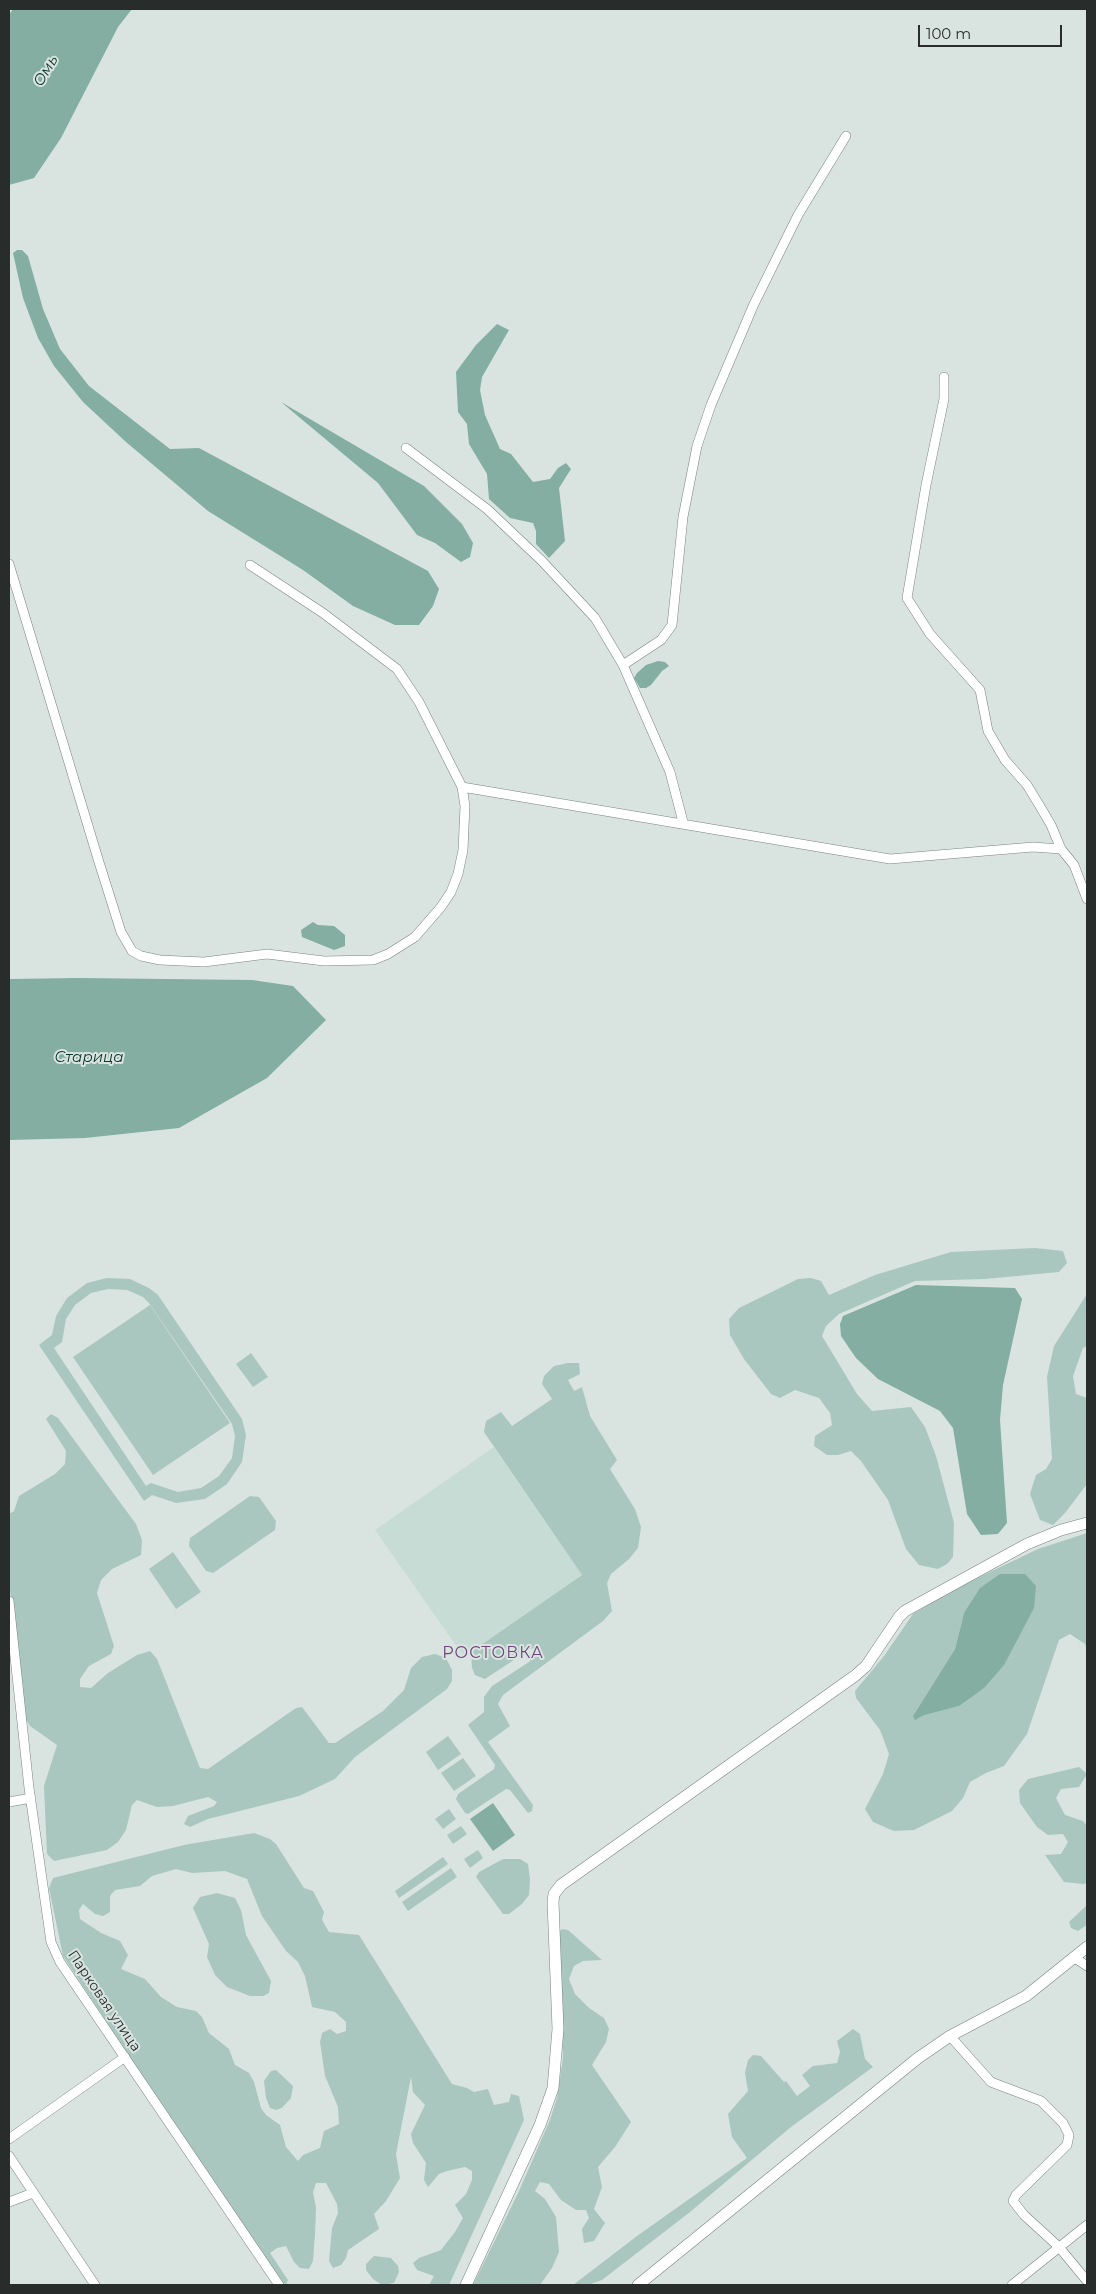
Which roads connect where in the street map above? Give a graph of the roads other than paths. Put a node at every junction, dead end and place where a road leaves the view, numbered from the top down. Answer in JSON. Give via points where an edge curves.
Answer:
{"nodes":[{"id":1,"x":846,"y":136,"type":"dead end"},
{"id":2,"x":944,"y":377,"type":"dead end"},
{"id":3,"x":406,"y":448,"type":"dead end"},
{"id":4,"x":9,"y":564,"type":"edge"},
{"id":5,"x":250,"y":564,"type":"dead end"},
{"id":6,"x":623,"y":665,"type":"junction"},
{"id":7,"x":462,"y":787,"type":"junction"},
{"id":8,"x":683,"y":822,"type":"junction"},
{"id":9,"x":1061,"y":849,"type":"junction"},
{"id":10,"x":1087,"y":899,"type":"edge"},
{"id":11,"x":1087,"y":1523,"type":"edge"},
{"id":12,"x":9,"y":1601,"type":"edge"},
{"id":13,"x":31,"y":1798,"type":"junction"},
{"id":14,"x":9,"y":1802,"type":"edge"},
{"id":15,"x":1087,"y":1947,"type":"edge"},
{"id":16,"x":1075,"y":1958,"type":"junction"},
{"id":17,"x":1087,"y":1966,"type":"edge"},
{"id":18,"x":950,"y":2036,"type":"junction"},
{"id":19,"x":125,"y":2057,"type":"junction"},
{"id":20,"x":9,"y":2140,"type":"edge"},
{"id":21,"x":9,"y":2156,"type":"edge"},
{"id":22,"x":34,"y":2193,"type":"junction"},
{"id":23,"x":9,"y":2202,"type":"edge"},
{"id":24,"x":1087,"y":2225,"type":"edge"},
{"id":25,"x":1059,"y":2247,"type":"junction"},
{"id":26,"x":1087,"y":2281,"type":"edge"},
{"id":27,"x":95,"y":2285,"type":"edge"},
{"id":28,"x":279,"y":2285,"type":"edge"},
{"id":29,"x":466,"y":2285,"type":"edge"},
{"id":30,"x":638,"y":2285,"type":"edge"},
{"id":31,"x":1012,"y":2285,"type":"edge"}],
"edges":[{"from":1,"to":6,"type":"street","via":[[798,215],[754,304],[711,405],[698,446],[683,517],[672,625],[662,640]]},
{"from":2,"to":9,"type":"street","via":[[944,399],[907,598],[930,634],[980,690],[988,731],[1041,808]]},
{"from":3,"to":6,"type":"street","via":[[487,509],[542,561],[595,618]]},
{"from":4,"to":7,"type":"street","via":[[121,932],[132,951],[141,956],[204,962],[267,954],[356,962],[388,954],[415,937],[451,892],[463,850],[465,806]]},
{"from":5,"to":7,"type":"street","via":[[323,613],[397,670],[420,702]]},
{"from":6,"to":8,"type":"street","via":[[670,772]]},
{"from":7,"to":8,"type":"street"},
{"from":8,"to":9,"type":"street","via":[[890,859],[1033,847]]},
{"from":9,"to":10,"type":"street","via":[[1074,865]]},
{"from":11,"to":29,"type":"street","via":[[1027,1544],[905,1611],[898,1616],[866,1666],[856,1675],[561,1885],[554,1894],[553,1902],[558,2029],[553,2088],[540,2125]]},
{"from":12,"to":13,"type":"street","name":"Парковая улица"},
{"from":13,"to":14,"type":"street"},
{"from":13,"to":19,"type":"street","name":"Парковая улица","via":[[51,1942],[60,1962]]},
{"from":15,"to":16,"type":"street"},
{"from":16,"to":17,"type":"street"},
{"from":16,"to":18,"type":"street","via":[[1026,1996]]},
{"from":18,"to":25,"type":"street","via":[[992,2082],[1041,2101],[1063,2123],[1069,2135],[1067,2145],[1014,2201],[1024,2215]]},
{"from":18,"to":30,"type":"street","via":[[918,2058]]},
{"from":19,"to":20,"type":"street"},
{"from":19,"to":28,"type":"street","name":"Парковая улица"},
{"from":21,"to":22,"type":"street"},
{"from":22,"to":23,"type":"street"},
{"from":22,"to":27,"type":"street"},
{"from":24,"to":25,"type":"street"},
{"from":25,"to":26,"type":"street"},
{"from":25,"to":31,"type":"street"}]}
